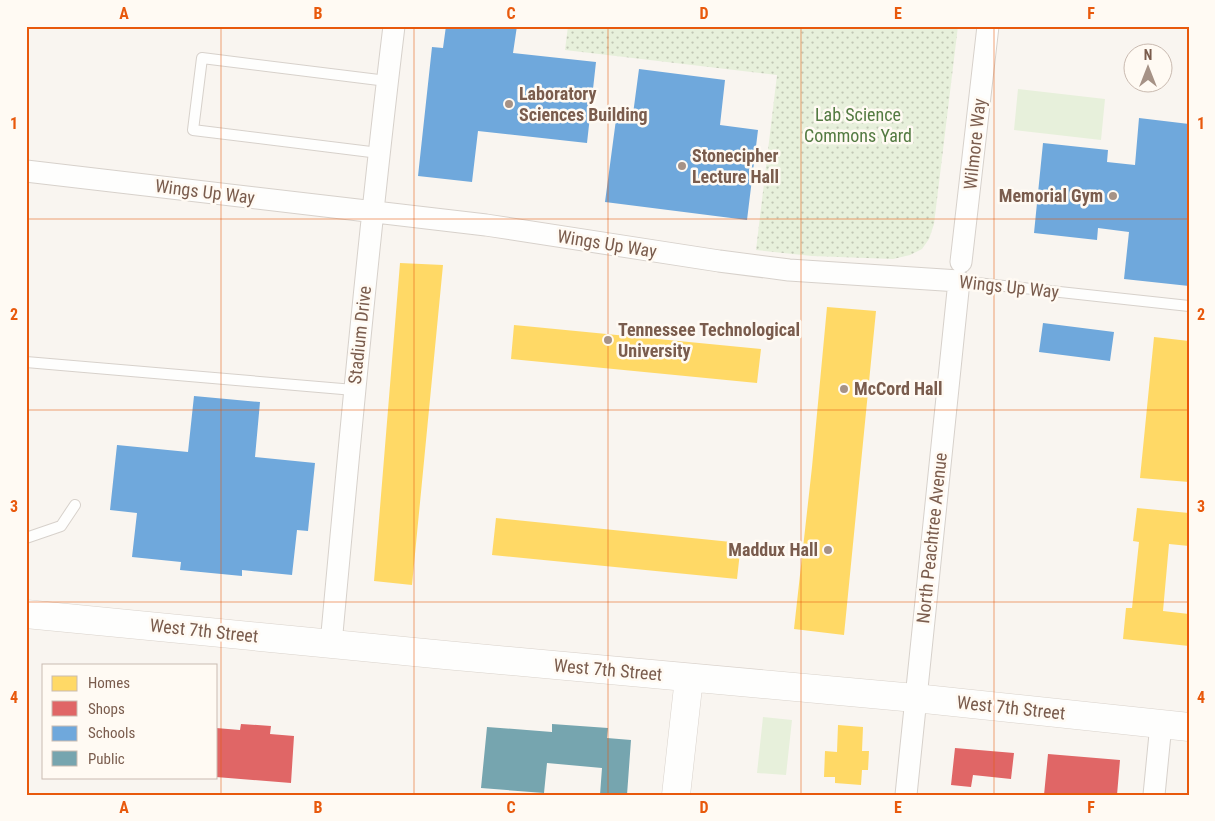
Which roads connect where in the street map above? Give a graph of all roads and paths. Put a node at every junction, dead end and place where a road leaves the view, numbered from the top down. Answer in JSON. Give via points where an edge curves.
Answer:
{"nodes":[{"id":1,"x":394,"y":26,"type":"edge"},
{"id":2,"x":988,"y":26,"type":"edge"},
{"id":3,"x":387,"y":81,"type":"junction"},
{"id":4,"x":379,"y":153,"type":"junction"},
{"id":5,"x":26,"y":171,"type":"edge"},
{"id":6,"x":373,"y":211,"type":"junction"},
{"id":7,"x":960,"y":272,"type":"junction"},
{"id":8,"x":1189,"y":306,"type":"edge"},
{"id":9,"x":26,"y":362,"type":"edge"},
{"id":10,"x":354,"y":390,"type":"junction"},
{"id":11,"x":75,"y":504,"type":"dead end"},
{"id":12,"x":26,"y":538,"type":"edge"},
{"id":13,"x":26,"y":614,"type":"edge"},
{"id":14,"x":331,"y":644,"type":"junction"},
{"id":15,"x":689,"y":678,"type":"junction"},
{"id":16,"x":916,"y":698,"type":"junction"},
{"id":17,"x":1162,"y":724,"type":"junction"},
{"id":18,"x":1189,"y":727,"type":"edge"},
{"id":19,"x":676,"y":795,"type":"edge"},
{"id":20,"x":906,"y":795,"type":"edge"},
{"id":21,"x":1154,"y":795,"type":"edge"}],
"edges":[{"from":1,"to":3,"type":"street","name":"Stadium Drive"},
{"from":2,"to":7,"type":"street","name":"Wilmore Way"},
{"from":3,"to":4,"type":"street","name":"Stadium Drive"},
{"from":3,"to":4,"type":"lane","via":[[202,58],[193,130]]},
{"from":4,"to":6,"type":"street","name":"Stadium Drive"},
{"from":5,"to":6,"type":"street","name":"Wings Up Way"},
{"from":6,"to":7,"type":"street","name":"Wings Up Way","via":[[771,268]]},
{"from":6,"to":10,"type":"street","name":"Stadium Drive"},
{"from":7,"to":8,"type":"lane","name":"Wings Up Way"},
{"from":7,"to":16,"type":"street","name":"North Peachtree Avenue"},
{"from":9,"to":10,"type":"lane"},
{"from":10,"to":14,"type":"street","name":"Stadium Drive"},
{"from":11,"to":12,"type":"lane","via":[[61,526]]},
{"from":13,"to":14,"type":"street","name":"West 7th Street"},
{"from":14,"to":15,"type":"street","name":"West 7th Street"},
{"from":15,"to":16,"type":"street","name":"West 7th Street"},
{"from":15,"to":19,"type":"street"},
{"from":16,"to":17,"type":"street","name":"West 7th Street"},
{"from":16,"to":20,"type":"street","name":"North Peachtree Avenue"},
{"from":17,"to":18,"type":"street","name":"West 7th Street"},
{"from":17,"to":21,"type":"street"}]}
